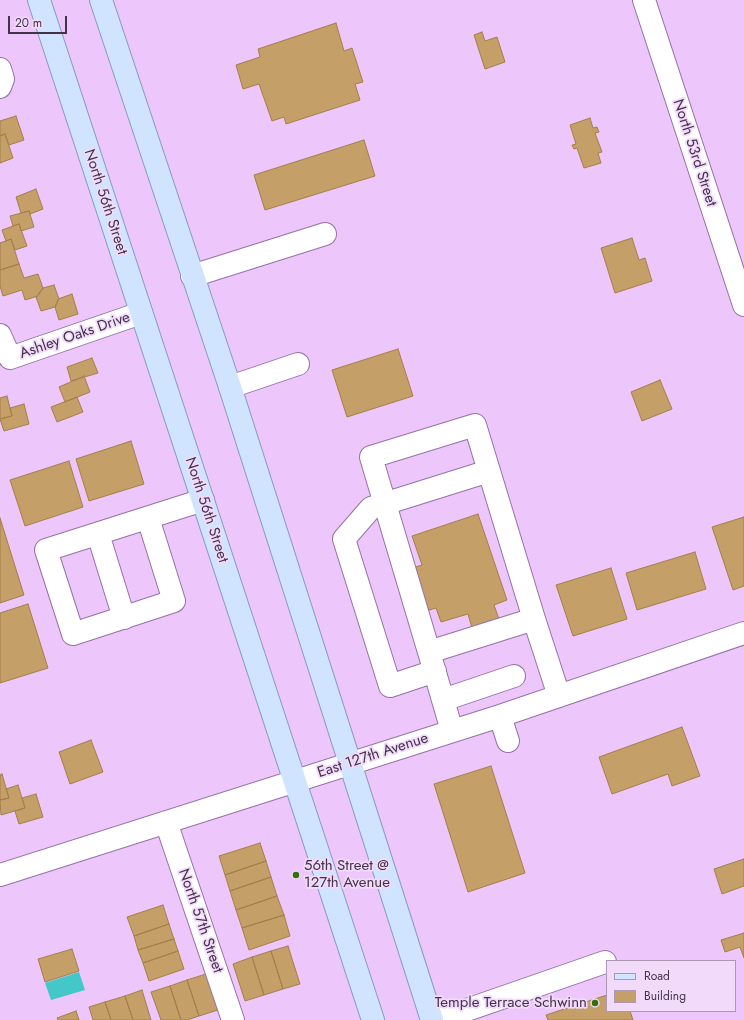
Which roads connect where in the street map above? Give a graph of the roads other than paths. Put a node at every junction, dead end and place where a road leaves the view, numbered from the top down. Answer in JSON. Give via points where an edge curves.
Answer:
{"nodes":[{"id":1,"x":39,"y":0,"type":"edge"},
{"id":2,"x":102,"y":0,"type":"edge"},
{"id":3,"x":644,"y":0,"type":"edge"},
{"id":4,"x":0,"y":69,"type":"edge"},
{"id":5,"x":0,"y":87,"type":"edge"},
{"id":6,"x":325,"y":234,"type":"dead end"},
{"id":7,"x":192,"y":276,"type":"junction"},
{"id":8,"x":744,"y":305,"type":"edge"},
{"id":9,"x":141,"y":313,"type":"junction"},
{"id":10,"x":0,"y":335,"type":"edge"},
{"id":11,"x":298,"y":364,"type":"dead end"},
{"id":12,"x":230,"y":387,"type":"junction"},
{"id":13,"x":489,"y":471,"type":"junction"},
{"id":14,"x":203,"y":500,"type":"junction"},
{"id":15,"x":384,"y":504,"type":"junction"},
{"id":16,"x":148,"y":518,"type":"junction"},
{"id":17,"x":98,"y":534,"type":"junction"},
{"id":18,"x":124,"y":618,"type":"junction"},
{"id":19,"x":534,"y":618,"type":"junction"},
{"id":20,"x":744,"y":633,"type":"edge"},
{"id":21,"x":432,"y":662,"type":"junction"},
{"id":22,"x":514,"y":676,"type":"dead end"},
{"id":23,"x":559,"y":696,"type":"junction"},
{"id":24,"x":443,"y":700,"type":"junction"},
{"id":25,"x":500,"y":716,"type":"junction"},
{"id":26,"x":452,"y":731,"type":"junction"},
{"id":27,"x":508,"y":741,"type":"dead end"},
{"id":28,"x":350,"y":764,"type":"junction"},
{"id":29,"x":296,"y":781,"type":"junction"},
{"id":30,"x":166,"y":822,"type":"junction"},
{"id":31,"x":2,"y":871,"type":"edge"},
{"id":32,"x":605,"y":962,"type":"dead end"},
{"id":33,"x":233,"y":1020,"type":"edge"},
{"id":34,"x":373,"y":1020,"type":"edge"},
{"id":35,"x":432,"y":1020,"type":"edge"},
{"id":36,"x":438,"y":1020,"type":"edge"}],
"edges":[{"from":1,"to":9,"type":"main road","name":"North 56th Street"},
{"from":2,"to":7,"type":"main road"},
{"from":3,"to":8,"type":"street","name":"North 53rd Street"},
{"from":4,"to":5,"type":"street","via":[[3,79]]},
{"from":6,"to":7,"type":"street"},
{"from":7,"to":12,"type":"main road"},
{"from":9,"to":10,"type":"street","name":"Ashley Oaks Drive","via":[[10,358]]},
{"from":9,"to":14,"type":"main road","name":"North 56th Street"},
{"from":11,"to":12,"type":"street"},
{"from":12,"to":28,"type":"main road"},
{"from":13,"to":15,"type":"street"},
{"from":13,"to":15,"type":"street","via":[[475,425],[386,452],[371,457]]},
{"from":13,"to":19,"type":"street"},
{"from":14,"to":16,"type":"street"},
{"from":14,"to":29,"type":"main road","name":"North 56th Street"},
{"from":15,"to":21,"type":"street"},
{"from":15,"to":21,"type":"street","via":[[371,508],[344,539],[390,686]]},
{"from":16,"to":17,"type":"street"},
{"from":16,"to":18,"type":"street","via":[[174,601]]},
{"from":17,"to":18,"type":"street"},
{"from":17,"to":18,"type":"street","via":[[46,550],[73,634]]},
{"from":19,"to":21,"type":"street"},
{"from":19,"to":23,"type":"street"},
{"from":20,"to":23,"type":"street","name":"East 127th Avenue"},
{"from":21,"to":24,"type":"street"},
{"from":22,"to":24,"type":"street"},
{"from":23,"to":25,"type":"street","name":"East 127th Avenue"},
{"from":24,"to":26,"type":"street"},
{"from":25,"to":26,"type":"street","name":"East 127th Avenue"},
{"from":25,"to":27,"type":"street"},
{"from":26,"to":28,"type":"street","name":"East 127th Avenue"},
{"from":28,"to":29,"type":"street","name":"East 127th Avenue"},
{"from":28,"to":35,"type":"main road"},
{"from":29,"to":30,"type":"street","name":"East 127th Avenue"},
{"from":29,"to":34,"type":"main road","name":"North 56th Street"},
{"from":30,"to":31,"type":"street","name":"East 127th Avenue"},
{"from":30,"to":33,"type":"street","name":"North 57th Street"},
{"from":32,"to":36,"type":"street"}]}
